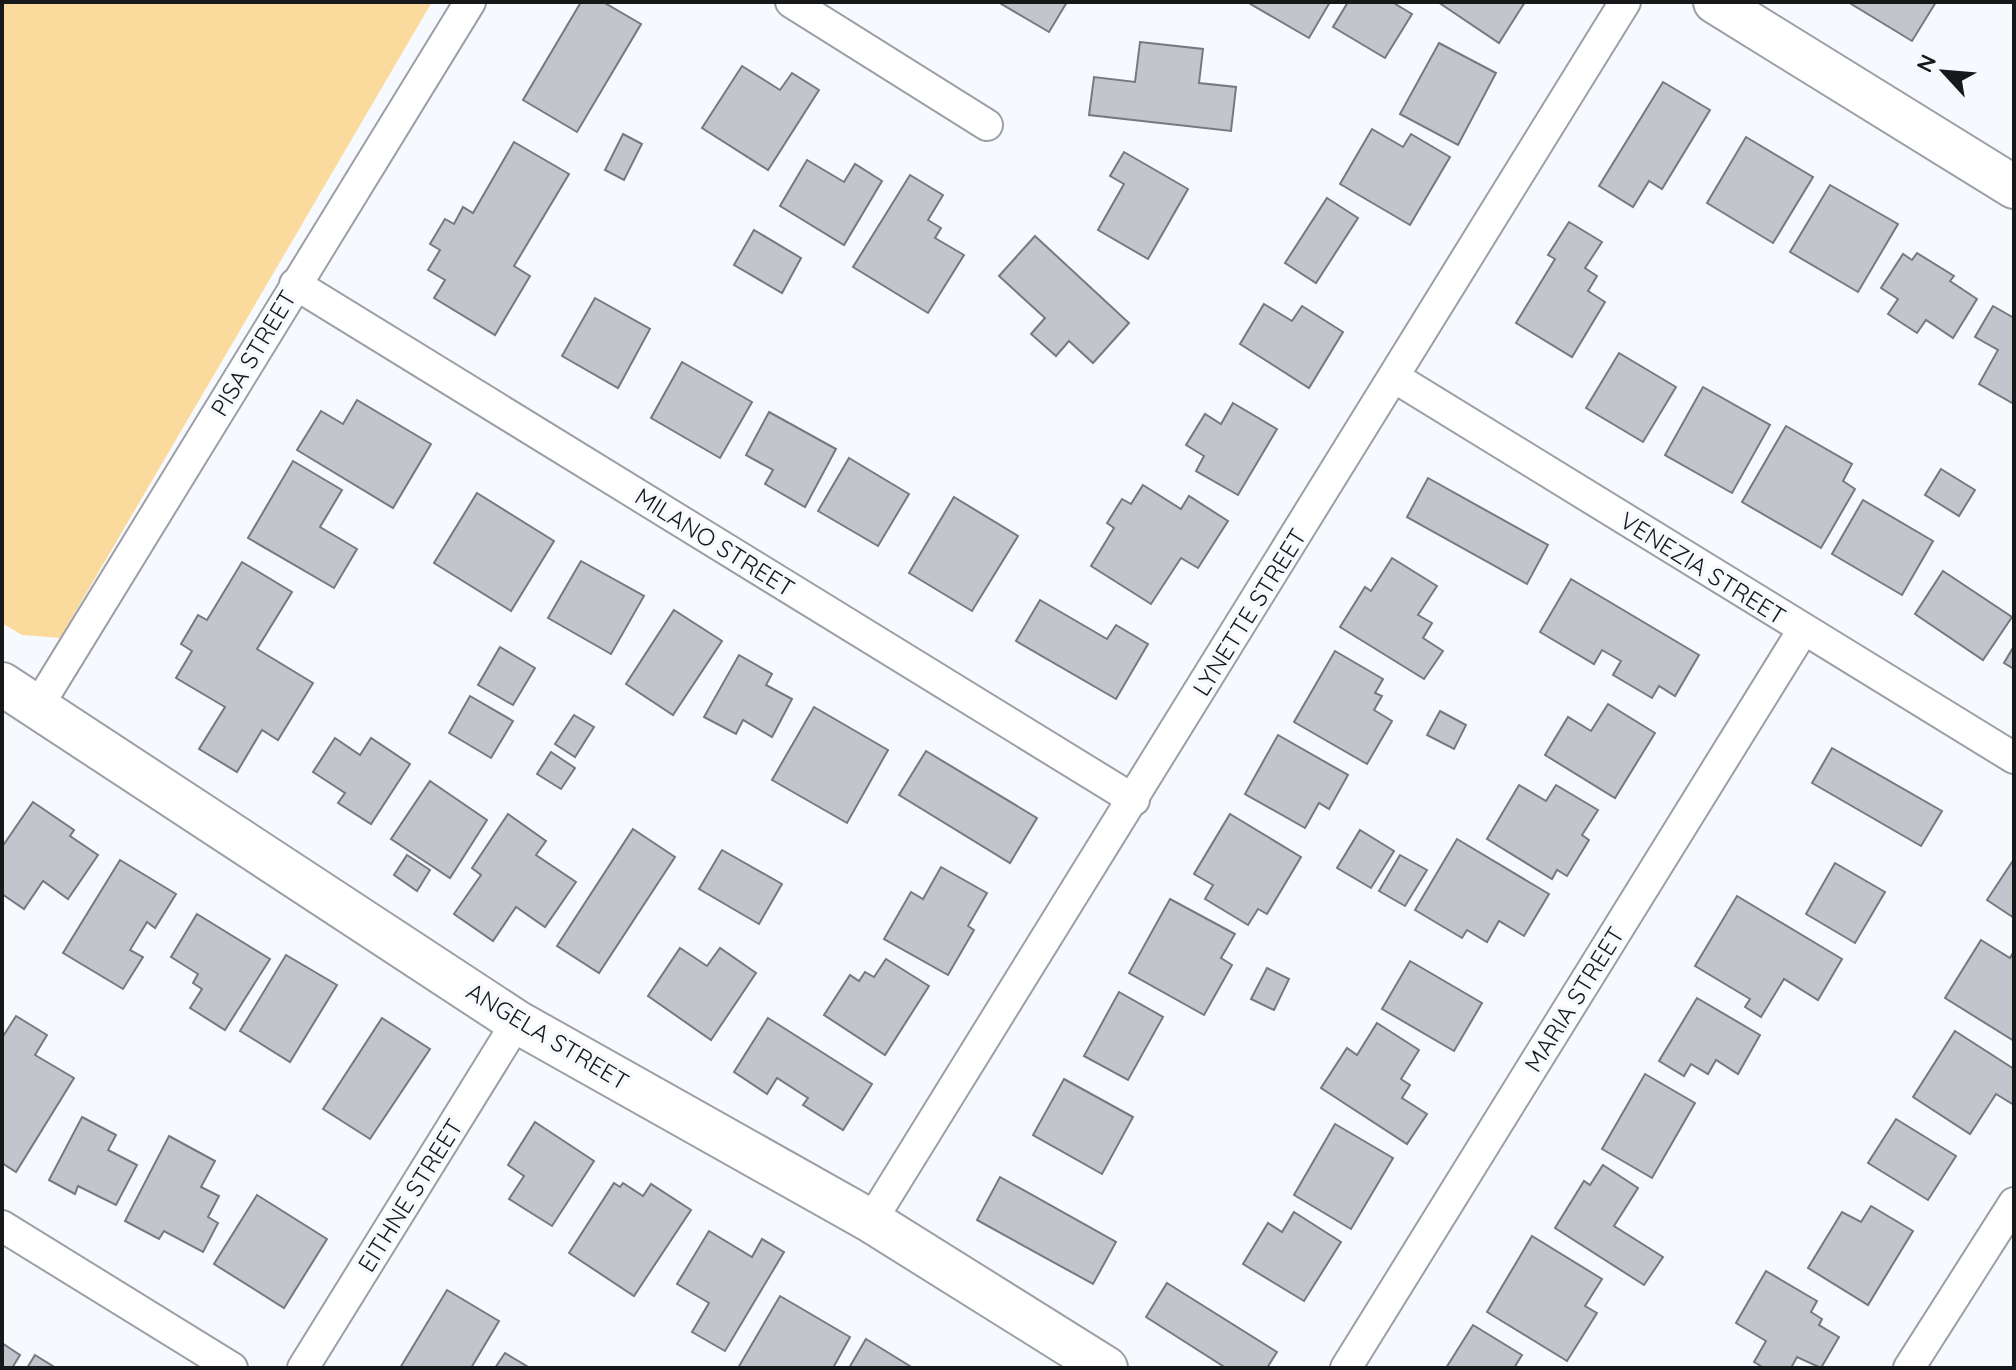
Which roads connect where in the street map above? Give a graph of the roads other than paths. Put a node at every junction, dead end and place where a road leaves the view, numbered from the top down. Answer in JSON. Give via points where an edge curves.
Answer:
{"nodes":[{"id":1,"x":470,"y":2,"type":"edge"},
{"id":2,"x":791,"y":2,"type":"edge"},
{"id":3,"x":1625,"y":2,"type":"edge"},
{"id":4,"x":1715,"y":2,"type":"edge"},
{"id":5,"x":987,"y":125,"type":"dead end"},
{"id":6,"x":2014,"y":187,"type":"edge"},
{"id":7,"x":295,"y":284,"type":"junction"},
{"id":8,"x":1394,"y":377,"type":"junction"},
{"id":9,"x":1803,"y":630,"type":"junction"},
{"id":10,"x":2,"y":684,"type":"edge"},
{"id":11,"x":38,"y":706,"type":"junction"},
{"id":12,"x":2014,"y":758,"type":"edge"},
{"id":13,"x":1134,"y":800,"type":"junction"},
{"id":14,"x":517,"y":1022,"type":"junction"},
{"id":15,"x":2014,"y":1203,"type":"edge"},
{"id":16,"x":871,"y":1221,"type":"junction"},
{"id":17,"x":2,"y":1226,"type":"edge"},
{"id":18,"x":232,"y":1368,"type":"edge"},
{"id":19,"x":303,"y":1368,"type":"edge"},
{"id":20,"x":1106,"y":1368,"type":"edge"},
{"id":21,"x":1346,"y":1368,"type":"edge"},
{"id":22,"x":1909,"y":1368,"type":"edge"}],
"edges":[{"from":1,"to":7,"type":"street","name":"PISA STREET"},
{"from":2,"to":5,"type":"street"},
{"from":3,"to":8,"type":"street","name":"LYNETTE STREET"},
{"from":4,"to":6,"type":"street"},
{"from":7,"to":11,"type":"street","name":"PISA STREET"},
{"from":7,"to":13,"type":"street","name":"MILANO STREET"},
{"from":8,"to":9,"type":"street","name":"VENEZIA STREET"},
{"from":8,"to":13,"type":"street","name":"LYNETTE STREET"},
{"from":9,"to":12,"type":"street","name":"VENEZIA STREET"},
{"from":9,"to":21,"type":"street","name":"MARIA STREET"},
{"from":10,"to":11,"type":"street","name":"ANGELA STREET"},
{"from":11,"to":14,"type":"street","name":"ANGELA STREET"},
{"from":13,"to":16,"type":"street","name":"LYNETTE STREET"},
{"from":14,"to":16,"type":"street","name":"ANGELA STREET"},
{"from":14,"to":19,"type":"street","name":"EITHNE STREET"},
{"from":15,"to":22,"type":"street"},
{"from":16,"to":20,"type":"street","name":"ANGELA STREET"},
{"from":17,"to":18,"type":"street"}]}
